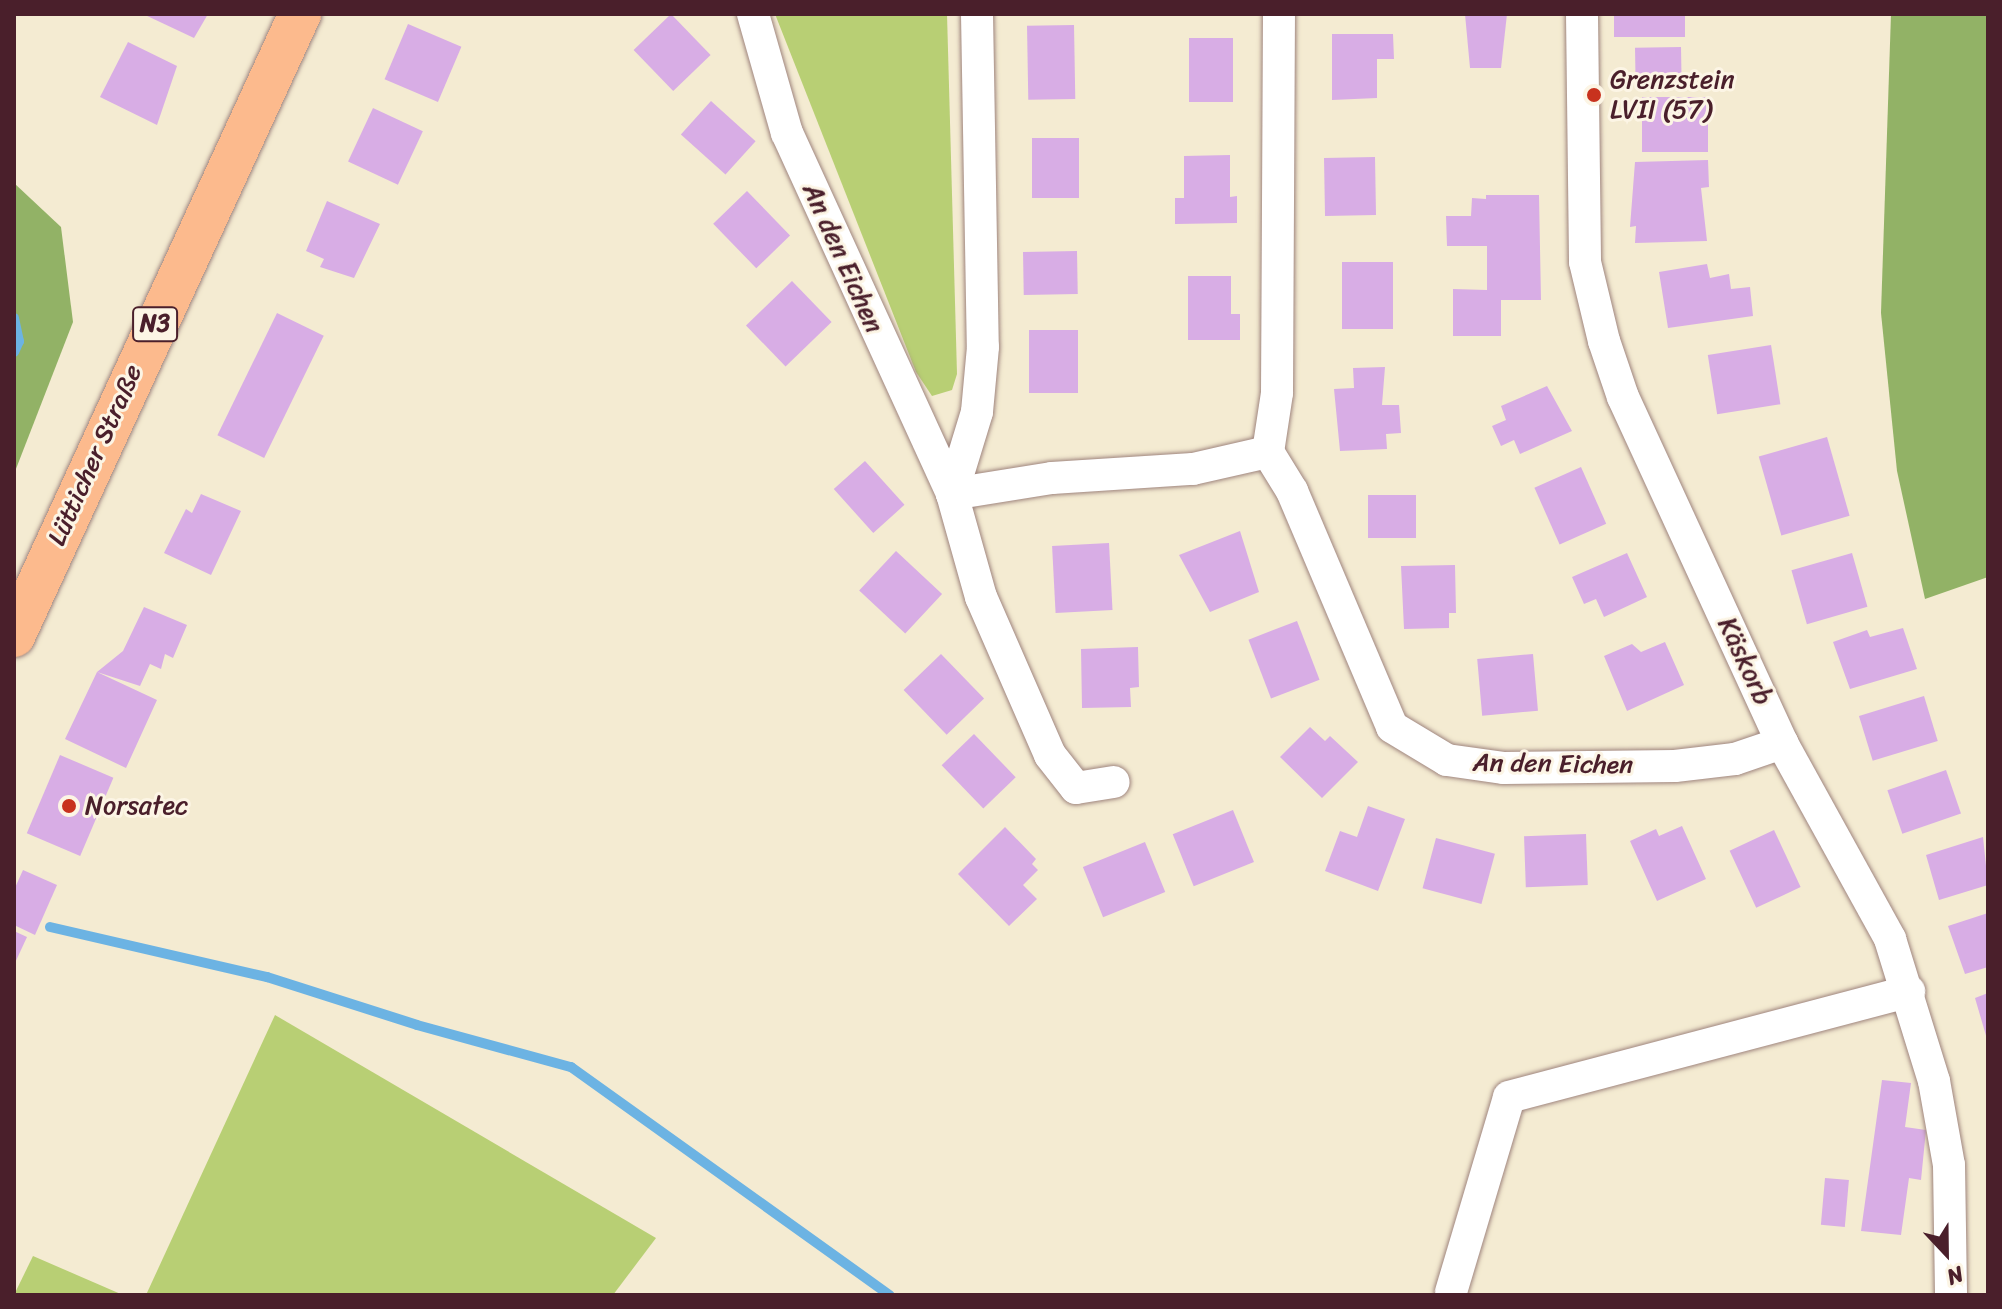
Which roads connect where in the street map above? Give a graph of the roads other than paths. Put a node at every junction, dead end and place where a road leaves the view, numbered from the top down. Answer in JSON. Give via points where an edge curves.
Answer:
{"nodes":[{"id":1,"x":300,"y":14,"type":"edge"},
{"id":2,"x":753,"y":14,"type":"edge"},
{"id":3,"x":977,"y":14,"type":"edge"},
{"id":4,"x":1279,"y":14,"type":"edge"},
{"id":5,"x":1582,"y":14,"type":"edge"},
{"id":6,"x":1268,"y":452,"type":"junction"},
{"id":7,"x":952,"y":494,"type":"junction"},
{"id":8,"x":14,"y":636,"type":"edge"},
{"id":9,"x":1782,"y":743,"type":"junction"},
{"id":10,"x":1114,"y":782,"type":"dead end"},
{"id":11,"x":1909,"y":991,"type":"junction"},
{"id":12,"x":1451,"y":1292,"type":"dead end"},
{"id":13,"x":1951,"y":1295,"type":"edge"}],
"edges":[{"from":1,"to":8,"type":"main road","name":"Lütticher Straße","number":"N3"},
{"from":2,"to":7,"type":"street","name":"An den Eichen","via":[[787,133]]},
{"from":3,"to":7,"type":"street","via":[[983,347],[977,412]]},
{"from":4,"to":6,"type":"street","via":[[1277,393]]},
{"from":5,"to":9,"type":"street","name":"Käskorb","via":[[1585,262],[1604,341],[1623,397]]},
{"from":6,"to":7,"type":"street","via":[[1193,469],[1052,478]]},
{"from":6,"to":9,"type":"street","name":"An den Eichen","via":[[1292,491],[1392,727],[1447,760],[1504,768],[1675,766],[1735,759]]},
{"from":7,"to":10,"type":"street","name":"An den Eichen","via":[[981,597],[1050,755],[1076,788]]},
{"from":9,"to":11,"type":"street","name":"Käskorb","via":[[1890,939]]},
{"from":11,"to":12,"type":"street","via":[[1509,1097]]},
{"from":11,"to":13,"type":"street","name":"Käskorb","via":[[1934,1081],[1949,1165]]}]}
